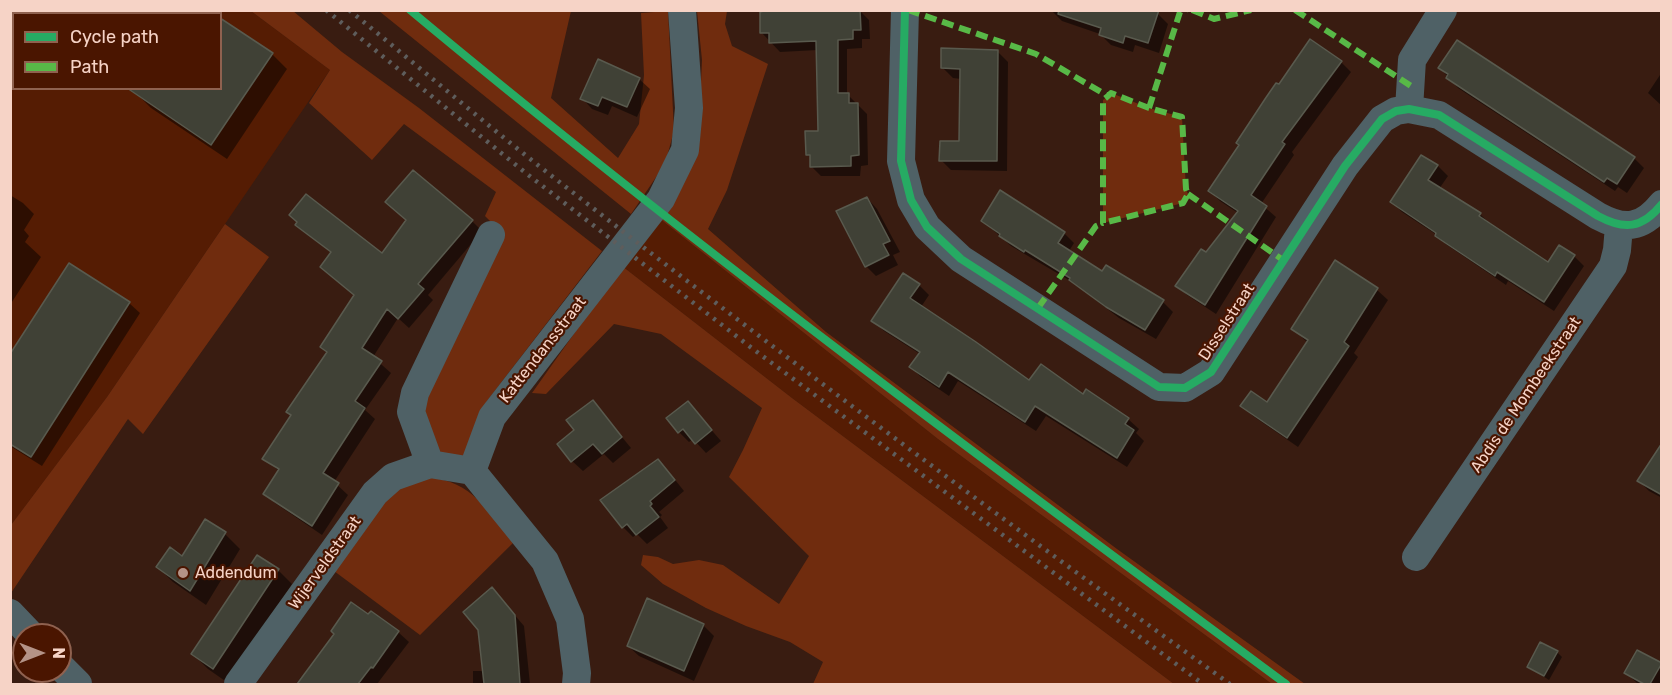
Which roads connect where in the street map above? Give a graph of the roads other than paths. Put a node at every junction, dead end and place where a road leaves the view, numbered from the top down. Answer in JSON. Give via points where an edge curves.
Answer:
{"nodes":[{"id":1,"x":682,"y":10,"type":"edge"},
{"id":2,"x":905,"y":10,"type":"edge"},
{"id":3,"x":1443,"y":10,"type":"edge"},
{"id":4,"x":1409,"y":109,"type":"junction"},
{"id":5,"x":1662,"y":204,"type":"edge"},
{"id":6,"x":1619,"y":226,"type":"junction"},
{"id":7,"x":491,"y":235,"type":"dead end"},
{"id":8,"x":430,"y":464,"type":"junction"},
{"id":9,"x":472,"y":471,"type":"junction"},
{"id":10,"x":1416,"y":557,"type":"dead end"},
{"id":11,"x":238,"y":684,"type":"edge"},
{"id":12,"x":576,"y":684,"type":"edge"}],
"edges":[{"from":1,"to":9,"type":"street","name":"Kattendansstraat","via":[[689,108],[685,150],[661,199],[492,417]]},
{"from":2,"to":4,"type":"street","name":"Disselstraat","via":[[900,161],[911,200],[927,227],[961,260],[1159,387],[1185,388],[1211,372],[1345,166],[1382,119]]},
{"from":3,"to":4,"type":"street","via":[[1412,60]]},
{"from":4,"to":6,"type":"street","via":[[1439,115]]},
{"from":5,"to":6,"type":"street","via":[[1644,220]]},
{"from":6,"to":10,"type":"street","name":"Abdis de Mombeekstraat","via":[[1613,266]]},
{"from":7,"to":8,"type":"street","via":[[415,393],[411,412]]},
{"from":8,"to":9,"type":"street","name":"Wijerveldstraat"},
{"from":8,"to":11,"type":"street","name":"Wijerveldstraat","via":[[393,477],[375,493]]},
{"from":9,"to":12,"type":"street","via":[[545,561],[570,619]]}]}
